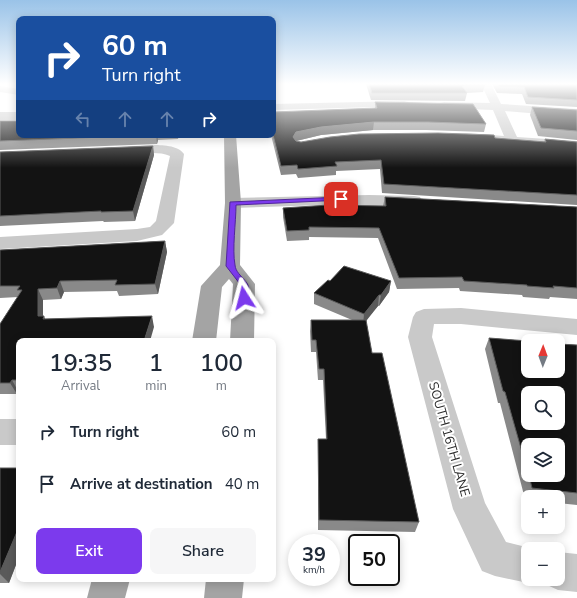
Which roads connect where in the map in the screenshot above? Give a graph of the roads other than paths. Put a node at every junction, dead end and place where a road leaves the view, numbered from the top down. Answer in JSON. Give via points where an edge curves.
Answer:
{"nodes":[{"id":1,"x":499,"y":112,"type":"edge"},
{"id":2,"x":562,"y":112,"type":"edge"},
{"id":3,"x":577,"y":113,"type":"edge"},
{"id":4,"x":0,"y":116,"type":"edge"},
{"id":5,"x":16,"y":116,"type":"edge"},
{"id":6,"x":457,"y":136,"type":"edge"},
{"id":7,"x":230,"y":138,"type":"edge"},
{"id":8,"x":512,"y":139,"type":"junction"},
{"id":9,"x":577,"y":145,"type":"edge"},
{"id":10,"x":109,"y":151,"type":"edge"},
{"id":11,"x":429,"y":202,"type":"edge"},
{"id":12,"x":233,"y":203,"type":"junction"},
{"id":13,"x":0,"y":243,"type":"edge"},
{"id":14,"x":230,"y":266,"type":"junction"},
{"id":15,"x":577,"y":326,"type":"edge"},
{"id":16,"x":204,"y":338,"type":"edge"},
{"id":17,"x":242,"y":338,"type":"edge"},
{"id":18,"x":0,"y":432,"type":"edge"},
{"id":19,"x":16,"y":432,"type":"edge"},
{"id":20,"x":511,"y":561,"type":"edge"},
{"id":21,"x":565,"y":572,"type":"edge"},
{"id":22,"x":577,"y":574,"type":"edge"},
{"id":23,"x":110,"y":582,"type":"edge"},
{"id":24,"x":225,"y":582,"type":"edge"},
{"id":25,"x":106,"y":598,"type":"edge"},
{"id":26,"x":223,"y":598,"type":"edge"}],
"edges":[{"from":1,"to":8,"type":"street"},
{"from":2,"to":3,"type":"street"},
{"from":4,"to":5,"type":"street"},
{"from":6,"to":8,"type":"street"},
{"from":7,"to":12,"type":"main road"},
{"from":8,"to":9,"type":"street"},
{"from":10,"to":13,"type":"street","via":[[156,149],[170,150],[177,154],[165,222],[156,230],[137,235]]},
{"from":11,"to":12,"type":"street","via":[[315,199]]},
{"from":12,"to":14,"type":"main road"},
{"from":14,"to":16,"type":"main road","via":[[212,286]]},
{"from":14,"to":17,"type":"main road","via":[[244,284]]},
{"from":15,"to":20,"type":"street","name":"SOUTH 16TH LANE","via":[[461,316],[424,317],[420,337],[470,509]]},
{"from":18,"to":19,"type":"street"},
{"from":21,"to":22,"type":"street"},
{"from":23,"to":25,"type":"main road"},
{"from":24,"to":26,"type":"main road"}]}
